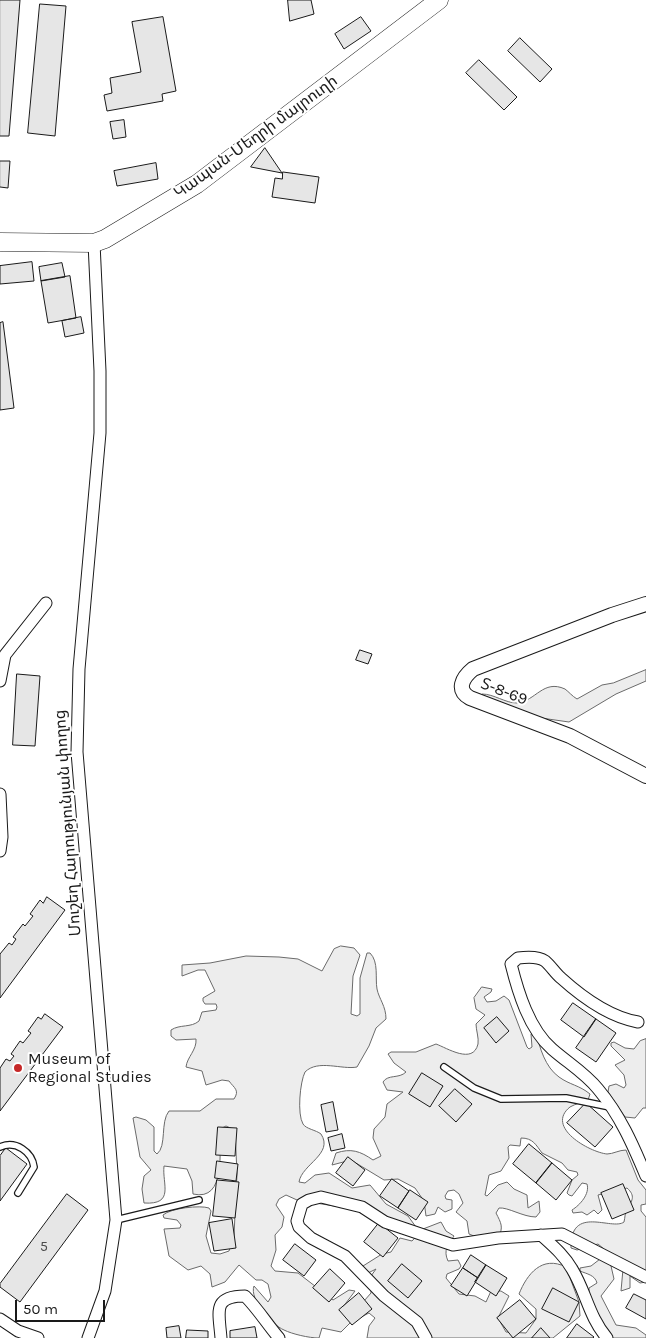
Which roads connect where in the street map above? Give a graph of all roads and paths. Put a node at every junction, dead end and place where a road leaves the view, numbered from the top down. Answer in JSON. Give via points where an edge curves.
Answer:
{"nodes":[{"id":1,"x":439,"y":0,"type":"edge"},
{"id":2,"x":0,"y":242,"type":"edge"},
{"id":3,"x":94,"y":243,"type":"junction"},
{"id":4,"x":46,"y":603,"type":"dead end"},
{"id":5,"x":646,"y":604,"type":"edge"},
{"id":6,"x":0,"y":681,"type":"edge"},
{"id":7,"x":646,"y":776,"type":"edge"},
{"id":8,"x":0,"y":794,"type":"edge"},
{"id":9,"x":0,"y":851,"type":"edge"},
{"id":10,"x":638,"y":1022,"type":"dead end"},
{"id":11,"x":444,"y":1067,"type":"dead end"},
{"id":12,"x":612,"y":1108,"type":"junction"},
{"id":13,"x":0,"y":1147,"type":"edge"},
{"id":14,"x":646,"y":1176,"type":"edge"},
{"id":15,"x":18,"y":1193,"type":"dead end"},
{"id":16,"x":200,"y":1200,"type":"dead end"},
{"id":17,"x":116,"y":1220,"type":"junction"},
{"id":18,"x":541,"y":1235,"type":"junction"},
{"id":19,"x":646,"y":1277,"type":"edge"},
{"id":20,"x":0,"y":1319,"type":"edge"},
{"id":21,"x":38,"y":1338,"type":"edge"},
{"id":22,"x":88,"y":1338,"type":"edge"},
{"id":23,"x":221,"y":1338,"type":"edge"},
{"id":24,"x":279,"y":1338,"type":"edge"},
{"id":25,"x":426,"y":1338,"type":"edge"},
{"id":26,"x":607,"y":1338,"type":"edge"}],
"edges":[{"from":1,"to":3,"type":"main road","name":"Կապան-Մեղրի մայրուղի","via":[[197,184]]},
{"from":2,"to":3,"type":"main road","name":"Կապան-Մեղրի մայրուղի"},
{"from":3,"to":17,"type":"street","name":"Մուշեղ Հարությունյան փողոց","via":[[100,433],[79,669],[77,752]]},
{"from":4,"to":6,"type":"street","via":[[5,655]]},
{"from":5,"to":7,"type":"street","name":"Տ-8-69","number":"Տ-8-69","via":[[612,614],[472,670],[464,676],[461,687],[470,698],[570,736]]},
{"from":8,"to":9,"type":"street"},
{"from":10,"to":12,"type":"street","via":[[607,1011],[570,987],[544,961],[533,957],[518,958],[512,964],[521,1000],[537,1030],[550,1048],[582,1072]]},
{"from":11,"to":12,"type":"lane","via":[[474,1088],[501,1099],[566,1098]]},
{"from":12,"to":14,"type":"street"},
{"from":13,"to":15,"type":"lane","via":[[9,1145],[26,1150],[33,1157],[34,1167]]},
{"from":16,"to":17,"type":"lane"},
{"from":17,"to":22,"type":"street","name":"Մուշեղ Հարությունյան փողոց","via":[[105,1291]]},
{"from":18,"to":19,"type":"street","via":[[562,1234]]},
{"from":18,"to":25,"type":"street","via":[[453,1245],[385,1222],[362,1208],[321,1197],[302,1204],[297,1221],[299,1227],[311,1238],[345,1256],[384,1296],[417,1322]]},
{"from":18,"to":26,"type":"street","via":[[572,1268],[596,1324]]},
{"from":20,"to":21,"type":"street","via":[[18,1331]]},
{"from":23,"to":24,"type":"street","via":[[222,1303],[231,1296],[245,1296],[258,1308],[264,1321]]}]}
